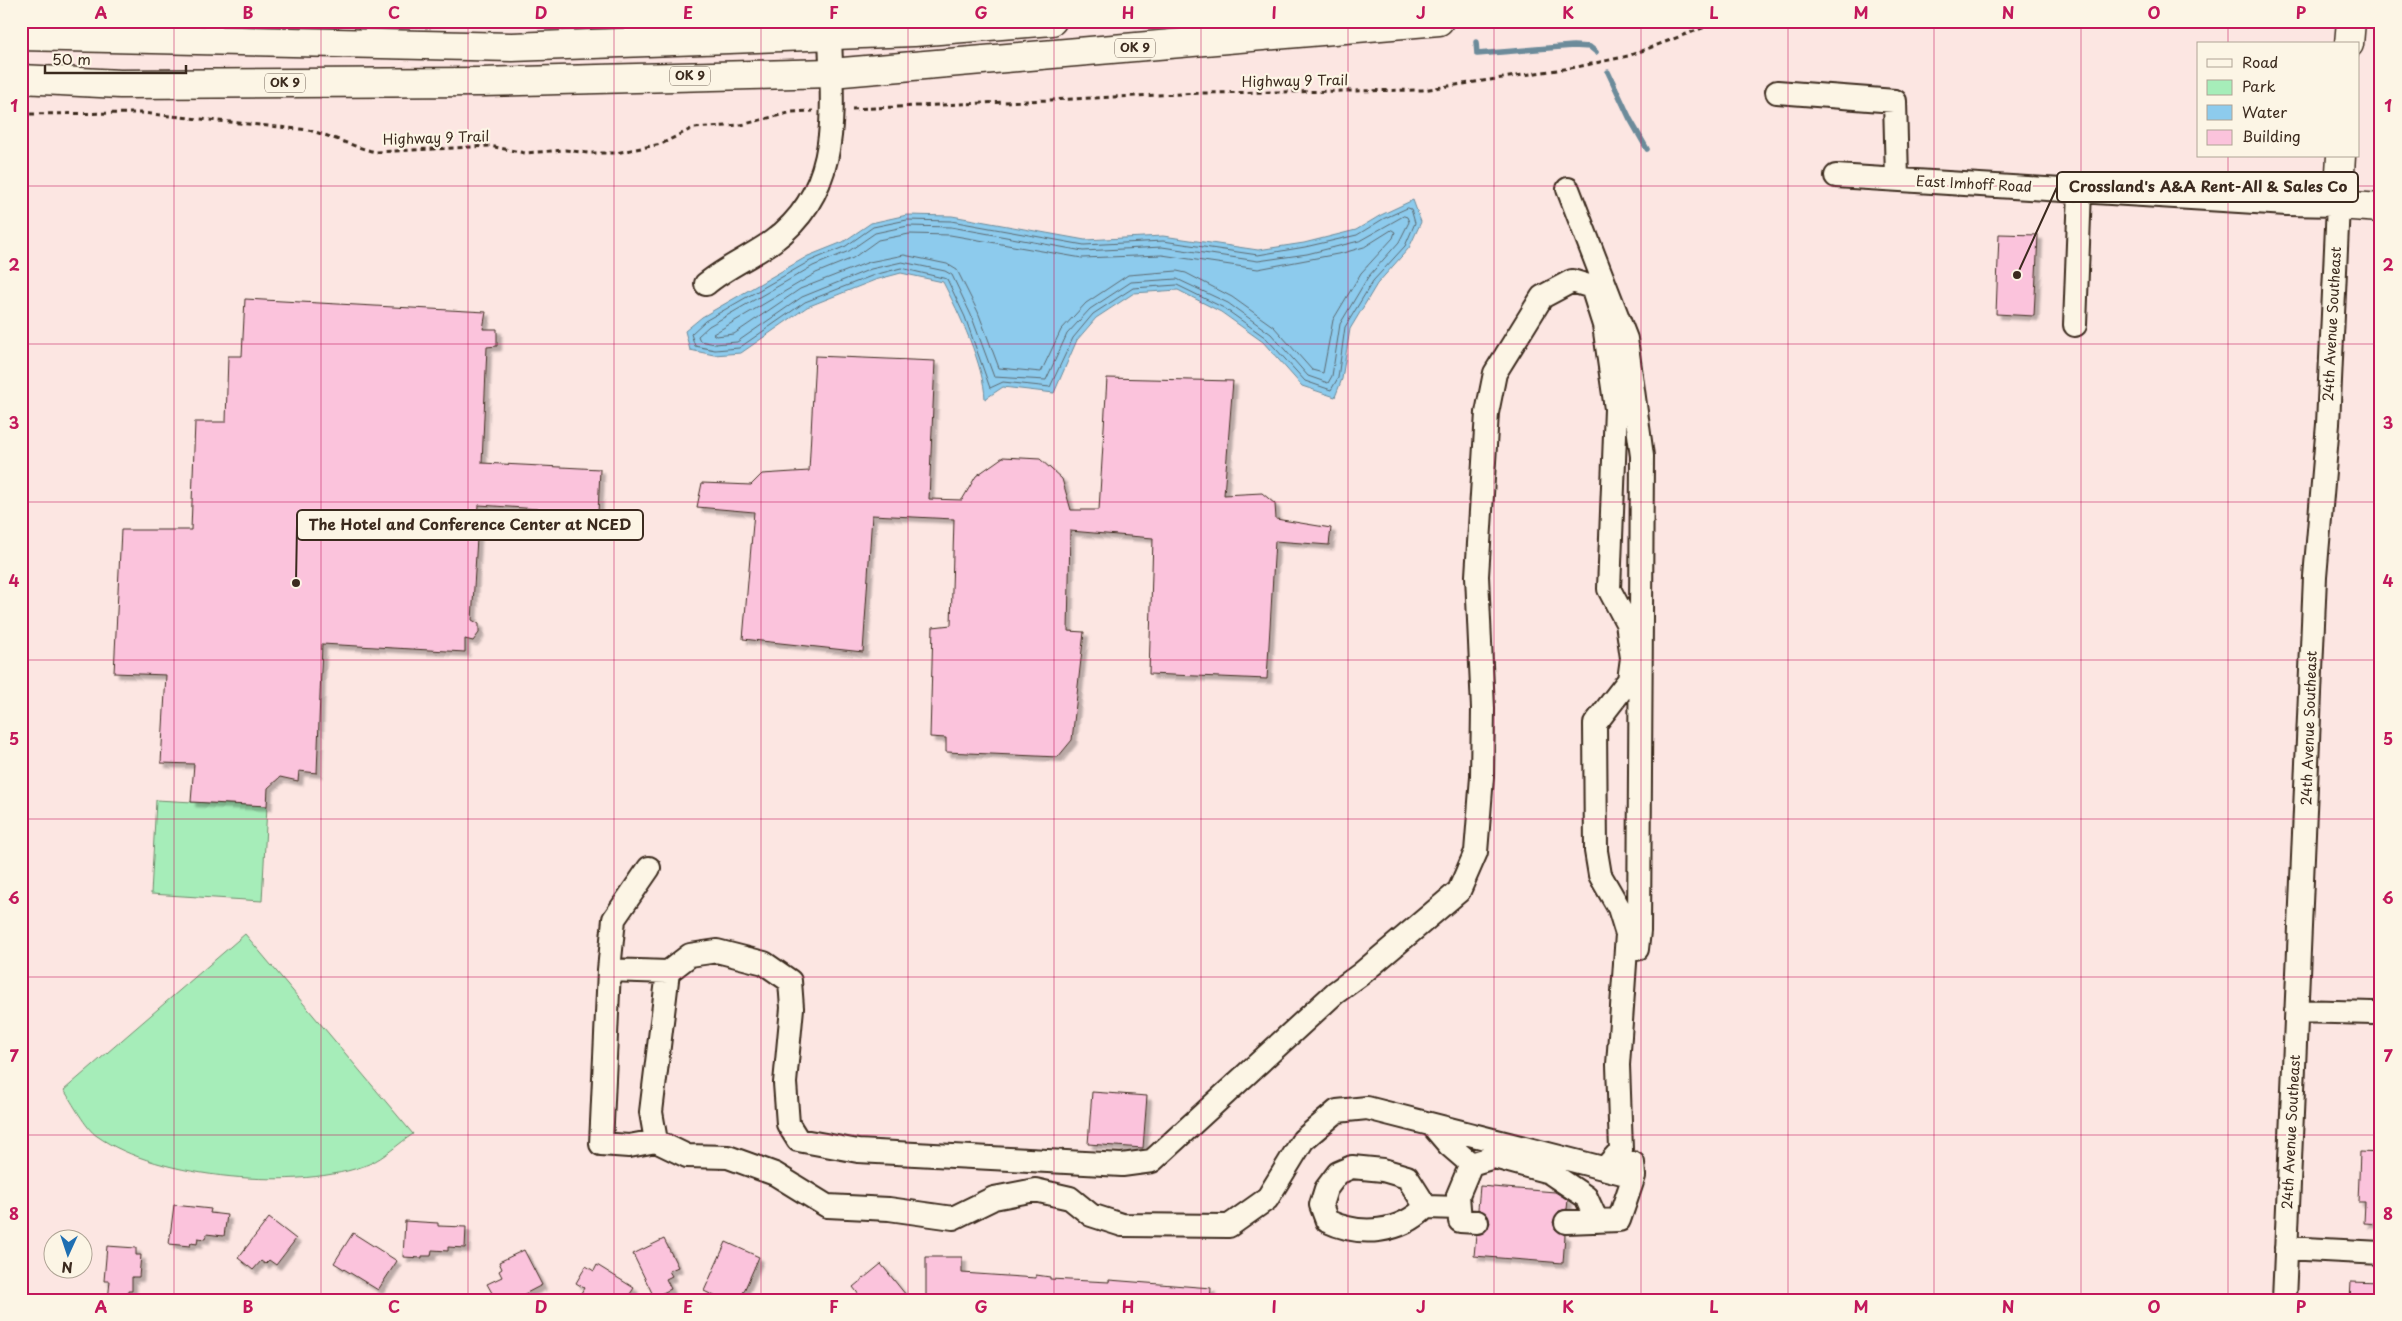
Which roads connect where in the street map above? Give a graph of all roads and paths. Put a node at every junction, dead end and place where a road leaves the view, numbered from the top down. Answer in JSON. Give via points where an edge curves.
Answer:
{"nodes":[{"id":1,"x":1052,"y":21,"type":"edge"},
{"id":2,"x":1439,"y":21,"type":"edge"},
{"id":3,"x":1722,"y":21,"type":"edge"},
{"id":4,"x":2351,"y":21,"type":"edge"},
{"id":5,"x":829,"y":26,"type":"edge"},
{"id":6,"x":21,"y":36,"type":"edge"},
{"id":7,"x":2349,"y":42,"type":"edge"},
{"id":8,"x":831,"y":73,"type":"junction"},
{"id":9,"x":21,"y":79,"type":"edge"},
{"id":10,"x":1777,"y":92,"type":"dead end"},
{"id":11,"x":860,"y":109,"type":"dead end"},
{"id":12,"x":818,"y":110,"type":"dead end"},
{"id":13,"x":21,"y":114,"type":"edge"},
{"id":14,"x":2341,"y":158,"type":"edge"},
{"id":15,"x":1836,"y":176,"type":"dead end"},
{"id":16,"x":1897,"y":179,"type":"junction"},
{"id":17,"x":1568,"y":189,"type":"dead end"},
{"id":18,"x":2080,"y":190,"type":"junction"},
{"id":19,"x":2338,"y":205,"type":"junction"},
{"id":20,"x":2381,"y":208,"type":"edge"},
{"id":21,"x":706,"y":284,"type":"dead end"},
{"id":22,"x":2075,"y":325,"type":"dead end"},
{"id":23,"x":649,"y":868,"type":"dead end"},
{"id":24,"x":609,"y":970,"type":"junction"},
{"id":25,"x":668,"y":972,"type":"junction"},
{"id":26,"x":2296,"y":1011,"type":"junction"},
{"id":27,"x":2373,"y":1014,"type":"dead end"},
{"id":28,"x":1432,"y":1124,"type":"junction"},
{"id":29,"x":656,"y":1141,"type":"junction"},
{"id":30,"x":1471,"y":1164,"type":"junction"},
{"id":31,"x":1605,"y":1168,"type":"junction"},
{"id":32,"x":1634,"y":1176,"type":"junction"},
{"id":33,"x":1426,"y":1207,"type":"dead end"},
{"id":34,"x":1459,"y":1208,"type":"junction"},
{"id":35,"x":1597,"y":1221,"type":"junction"},
{"id":36,"x":1477,"y":1222,"type":"dead end"},
{"id":37,"x":1566,"y":1222,"type":"dead end"},
{"id":38,"x":2286,"y":1248,"type":"junction"},
{"id":39,"x":2381,"y":1253,"type":"edge"},
{"id":40,"x":2284,"y":1300,"type":"edge"}],
"edges":[{"from":1,"to":5,"type":"main road","via":[[914,32]]},
{"from":2,"to":8,"type":"main road","number":"OK 9"},
{"from":3,"to":11,"type":"path","name":"Highway 9 Trail","via":[[1628,56],[1577,67],[1422,90],[1202,93]]},
{"from":4,"to":7,"type":"main road"},
{"from":5,"to":6,"type":"main road","via":[[652,43],[495,47]]},
{"from":5,"to":8,"type":"street"},
{"from":8,"to":9,"type":"main road","number":"OK 9","via":[[472,82],[120,84]]},
{"from":8,"to":21,"type":"street","via":[[832,131],[825,168],[811,198],[774,240]]},
{"from":10,"to":16,"type":"street","via":[[1895,101]]},
{"from":12,"to":13,"type":"path","name":"Highway 9 Trail","via":[[792,112],[741,125],[693,128],[661,144],[616,153],[565,150],[525,153],[490,146],[376,152],[332,136],[289,128],[140,113]]},
{"from":14,"to":19,"type":"main road","name":"24th Avenue Southeast"},
{"from":15,"to":16,"type":"street","name":"East Imhoff Road"},
{"from":16,"to":18,"type":"street","name":"East Imhoff Road"},
{"from":17,"to":32,"type":"street","via":[[1626,339],[1642,456],[1639,931],[1625,1072]]},
{"from":18,"to":19,"type":"street","name":"East Imhoff Road"},
{"from":18,"to":22,"type":"street"},
{"from":19,"to":20,"type":"main road","name":"East Imhoff Road"},
{"from":19,"to":26,"type":"street","name":"24th Avenue Southeast","via":[[2328,424],[2315,577]]},
{"from":23,"to":24,"type":"street","via":[[614,919]]},
{"from":24,"to":25,"type":"street"},
{"from":24,"to":29,"type":"street","via":[[601,1144],[629,1146]]},
{"from":25,"to":29,"type":"street","via":[[651,1112]]},
{"from":25,"to":31,"type":"street","via":[[690,955],[717,951],[764,963],[790,981],[792,1008],[785,1083],[788,1124],[798,1140],[877,1152],[1122,1165],[1152,1161],[1335,992],[1459,891],[1476,852],[1482,777],[1477,576],[1487,412],[1495,373],[1542,297],[1572,281],[1592,287],[1604,325],[1616,409],[1609,589],[1628,623],[1632,658],[1629,680],[1596,724],[1596,851],[1600,875],[1619,908],[1627,934],[1618,1065],[1621,1150]]},
{"from":26,"to":27,"type":"street"},
{"from":26,"to":38,"type":"street","name":"24th Avenue Southeast"},
{"from":28,"to":29,"type":"street","via":[[1367,1108],[1337,1111],[1302,1140],[1266,1199],[1229,1226],[1122,1225],[1091,1215],[1070,1198],[1035,1190],[994,1198],[953,1218],[889,1209],[828,1206],[775,1174],[728,1157],[687,1156]]},
{"from":28,"to":30,"type":"street","via":[[1449,1146]]},
{"from":28,"to":31,"type":"street"},
{"from":30,"to":34,"type":"street","via":[[1458,1195]]},
{"from":30,"to":35,"type":"street","via":[[1494,1157],[1549,1172],[1586,1197]]},
{"from":31,"to":32,"type":"street"},
{"from":32,"to":35,"type":"street","via":[[1618,1220]]},
{"from":33,"to":34,"type":"street"},
{"from":34,"to":36,"type":"street","via":[[1460,1221]]},
{"from":35,"to":37,"type":"street"},
{"from":38,"to":39,"type":"street"},
{"from":38,"to":40,"type":"street","name":"24th Avenue Southeast"}]}
